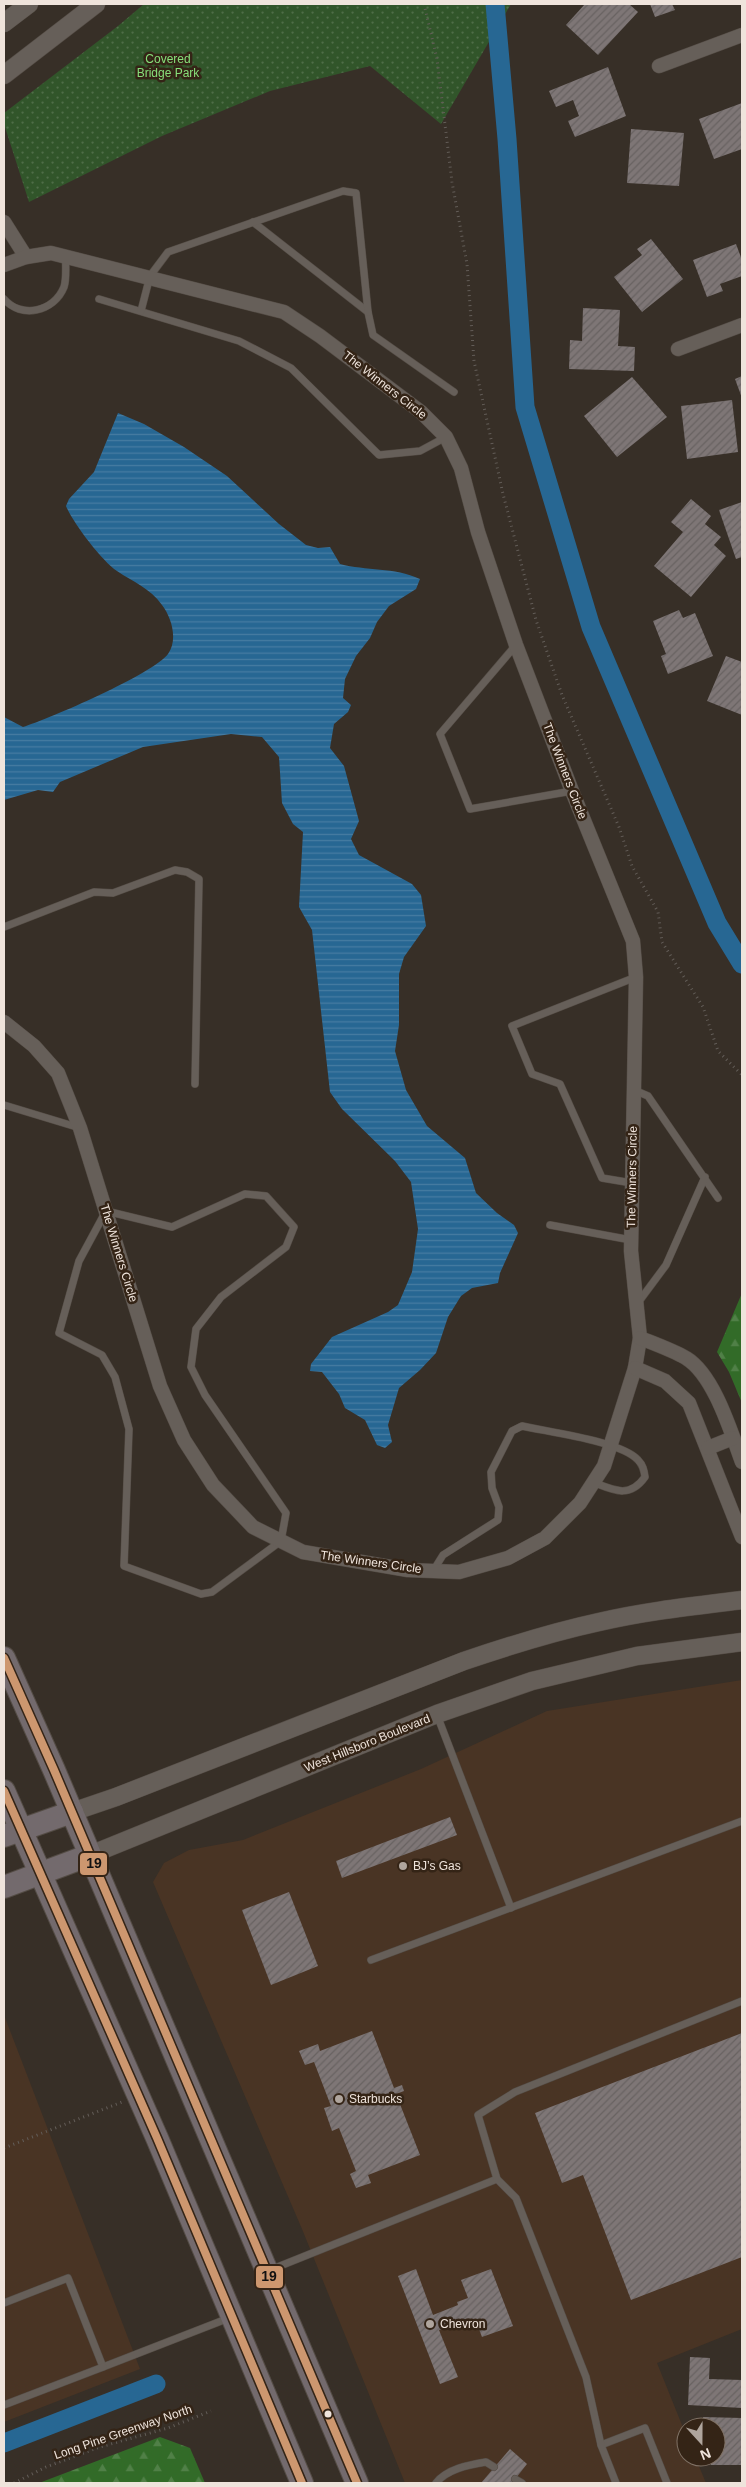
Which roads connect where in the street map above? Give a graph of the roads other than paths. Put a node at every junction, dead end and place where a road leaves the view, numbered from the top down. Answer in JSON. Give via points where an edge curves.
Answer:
{"nodes":[{"id":1,"x":29,"y":4,"type":"edge"},
{"id":2,"x":96,"y":4,"type":"edge"},
{"id":3,"x":4,"y":23,"type":"edge"},
{"id":4,"x":742,"y":35,"type":"edge"},
{"id":5,"x":659,"y":66,"type":"dead end"},
{"id":6,"x":4,"y":75,"type":"edge"},
{"id":7,"x":4,"y":222,"type":"edge"},
{"id":8,"x":253,"y":222,"type":"junction"},
{"id":9,"x":66,"y":255,"type":"junction"},
{"id":10,"x":26,"y":257,"type":"junction"},
{"id":11,"x":4,"y":265,"type":"edge"},
{"id":12,"x":150,"y":276,"type":"junction"},
{"id":13,"x":4,"y":299,"type":"edge"},
{"id":14,"x":99,"y":299,"type":"dead end"},
{"id":15,"x":141,"y":311,"type":"junction"},
{"id":16,"x":368,"y":312,"type":"junction"},
{"id":17,"x":742,"y":325,"type":"edge"},
{"id":18,"x":678,"y":349,"type":"dead end"},
{"id":19,"x":454,"y":392,"type":"dead end"},
{"id":20,"x":446,"y":437,"type":"junction"},
{"id":21,"x":516,"y":644,"type":"junction"},
{"id":22,"x":572,"y":791,"type":"junction"},
{"id":23,"x":4,"y":927,"type":"edge"},
{"id":24,"x":636,"y":977,"type":"junction"},
{"id":25,"x":4,"y":1022,"type":"edge"},
{"id":26,"x":195,"y":1084,"type":"dead end"},
{"id":27,"x":634,"y":1090,"type":"junction"},
{"id":28,"x":4,"y":1106,"type":"edge"},
{"id":29,"x":80,"y":1128,"type":"junction"},
{"id":30,"x":705,"y":1176,"type":"junction"},
{"id":31,"x":632,"y":1183,"type":"junction"},
{"id":32,"x":718,"y":1198,"type":"dead end"},
{"id":33,"x":106,"y":1211,"type":"junction"},
{"id":34,"x":550,"y":1224,"type":"dead end"},
{"id":35,"x":631,"y":1240,"type":"junction"},
{"id":36,"x":635,"y":1306,"type":"junction"},
{"id":37,"x":640,"y":1338,"type":"junction"},
{"id":38,"x":635,"y":1368,"type":"junction"},
{"id":39,"x":733,"y":1438,"type":"junction"},
{"id":40,"x":611,"y":1445,"type":"junction"},
{"id":41,"x":708,"y":1448,"type":"junction"},
{"id":42,"x":742,"y":1462,"type":"edge"},
{"id":43,"x":595,"y":1482,"type":"junction"},
{"id":44,"x":742,"y":1536,"type":"edge"},
{"id":45,"x":281,"y":1541,"type":"junction"},
{"id":46,"x":432,"y":1571,"type":"junction"},
{"id":47,"x":742,"y":1600,"type":"edge"},
{"id":48,"x":742,"y":1642,"type":"edge"},
{"id":49,"x":4,"y":1658,"type":"edge"},
{"id":50,"x":437,"y":1714,"type":"junction"},
{"id":51,"x":4,"y":1791,"type":"edge"},
{"id":52,"x":72,"y":1812,"type":"junction"},
{"id":53,"x":742,"y":1821,"type":"edge"},
{"id":54,"x":12,"y":1833,"type":"edge"},
{"id":55,"x":90,"y":1856,"type":"junction"},
{"id":56,"x":41,"y":1873,"type":"junction"},
{"id":57,"x":4,"y":1887,"type":"edge"},
{"id":58,"x":511,"y":1908,"type":"junction"},
{"id":59,"x":371,"y":1960,"type":"dead end"},
{"id":60,"x":742,"y":2000,"type":"edge"},
{"id":61,"x":497,"y":2179,"type":"junction"},
{"id":62,"x":268,"y":2270,"type":"junction"},
{"id":63,"x":4,"y":2303,"type":"edge"},
{"id":64,"x":233,"y":2317,"type":"junction"},
{"id":65,"x":102,"y":2367,"type":"junction"},
{"id":66,"x":4,"y":2405,"type":"edge"},
{"id":67,"x":600,"y":2445,"type":"junction"},
{"id":68,"x":494,"y":2467,"type":"dead end"},
{"id":69,"x":516,"y":2479,"type":"dead end"},
{"id":70,"x":302,"y":2483,"type":"edge"},
{"id":71,"x":357,"y":2483,"type":"edge"},
{"id":72,"x":436,"y":2483,"type":"edge"},
{"id":73,"x":522,"y":2483,"type":"edge"},
{"id":74,"x":616,"y":2483,"type":"edge"},
{"id":75,"x":667,"y":2483,"type":"edge"}],
"edges":[{"from":1,"to":3,"type":"street"},
{"from":2,"to":6,"type":"street"},
{"from":4,"to":5,"type":"street"},
{"from":7,"to":10,"type":"street"},
{"from":8,"to":12,"type":"lane","via":[[168,252]]},
{"from":8,"to":16,"type":"lane"},
{"from":8,"to":16,"type":"lane","via":[[343,191],[356,193]]},
{"from":9,"to":10,"type":"street","name":"The Winners Circle","via":[[52,253]]},
{"from":9,"to":12,"type":"street","name":"The Winners Circle"},
{"from":9,"to":13,"type":"lane","via":[[64,286],[54,302],[38,310],[24,312]]},
{"from":10,"to":11,"type":"street","name":"The Winners Circle"},
{"from":12,"to":15,"type":"lane"},
{"from":12,"to":20,"type":"street","name":"The Winners Circle","via":[[284,312],[421,412]]},
{"from":14,"to":15,"type":"lane"},
{"from":15,"to":20,"type":"lane","via":[[239,341],[291,368],[379,455],[420,451]]},
{"from":16,"to":19,"type":"lane","via":[[373,335]]},
{"from":17,"to":18,"type":"street"},
{"from":20,"to":21,"type":"street","name":"The Winners Circle","via":[[461,468],[478,532]]},
{"from":21,"to":22,"type":"street","name":"The Winners Circle"},
{"from":21,"to":22,"type":"lane","via":[[440,734],[470,809]]},
{"from":22,"to":24,"type":"street","name":"The Winners Circle","via":[[633,941]]},
{"from":23,"to":26,"type":"lane","via":[[94,892],[113,893],[175,870],[199,879]]},
{"from":24,"to":27,"type":"street","name":"The Winners Circle"},
{"from":24,"to":31,"type":"lane","via":[[512,1026],[532,1074],[560,1084],[602,1178]]},
{"from":25,"to":29,"type":"street","name":"The Winners Circle","via":[[34,1046],[58,1073]]},
{"from":27,"to":30,"type":"lane","via":[[648,1096]]},
{"from":27,"to":31,"type":"street","name":"The Winners Circle"},
{"from":28,"to":29,"type":"lane"},
{"from":29,"to":33,"type":"street","name":"The Winners Circle"},
{"from":30,"to":32,"type":"lane"},
{"from":30,"to":36,"type":"lane","via":[[666,1265]]},
{"from":31,"to":35,"type":"street","name":"The Winners Circle"},
{"from":33,"to":45,"type":"street","name":"The Winners Circle","via":[[160,1386],[184,1440],[213,1485],[253,1527]]},
{"from":33,"to":45,"type":"lane","via":[[79,1261],[59,1333],[102,1355],[115,1377],[129,1430],[124,1566],[201,1594],[212,1592]]},
{"from":33,"to":45,"type":"lane","via":[[172,1227],[244,1194],[266,1196],[294,1226],[286,1247],[221,1297],[196,1329],[191,1367],[204,1395],[286,1513]]},
{"from":34,"to":35,"type":"lane"},
{"from":35,"to":36,"type":"street","name":"The Winners Circle"},
{"from":36,"to":37,"type":"street","name":"The Winners Circle"},
{"from":37,"to":38,"type":"street","name":"The Winners Circle"},
{"from":37,"to":39,"type":"street","via":[[687,1359],[708,1380]]},
{"from":38,"to":40,"type":"street","name":"The Winners Circle"},
{"from":38,"to":41,"type":"street","via":[[665,1381],[689,1403]]},
{"from":39,"to":41,"type":"street"},
{"from":39,"to":42,"type":"street"},
{"from":40,"to":43,"type":"street","name":"The Winners Circle"},
{"from":40,"to":43,"type":"lane","via":[[636,1458],[644,1467],[644,1477],[638,1486],[626,1491],[615,1491]]},
{"from":40,"to":46,"type":"lane","via":[[522,1426],[512,1431],[491,1472],[492,1488],[499,1507],[498,1520],[443,1555]]},
{"from":41,"to":44,"type":"street"},
{"from":43,"to":46,"type":"street","name":"The Winners Circle","via":[[580,1503],[545,1538],[508,1558],[459,1572]]},
{"from":45,"to":46,"type":"street","name":"The Winners Circle","via":[[303,1552],[408,1570]]},
{"from":47,"to":52,"type":"street","via":[[599,1622],[504,1648]]},
{"from":48,"to":50,"type":"street","name":"West Hillsboro Boulevard","via":[[675,1650],[577,1669]]},
{"from":49,"to":52,"type":"main road"},
{"from":50,"to":55,"type":"street","name":"West Hillsboro Boulevard"},
{"from":50,"to":58,"type":"lane"},
{"from":51,"to":54,"type":"main road"},
{"from":52,"to":54,"type":"main road"},
{"from":52,"to":55,"type":"main road"},
{"from":53,"to":58,"type":"lane"},
{"from":54,"to":56,"type":"main road"},
{"from":55,"to":56,"type":"main road","name":"West Hillsboro Boulevard"},
{"from":55,"to":62,"type":"main road"},
{"from":56,"to":57,"type":"main road","name":"West Hillsboro Boulevard"},
{"from":56,"to":64,"type":"main road"},
{"from":58,"to":59,"type":"lane"},
{"from":60,"to":61,"type":"lane","via":[[515,2092],[478,2115]]},
{"from":61,"to":62,"type":"lane"},
{"from":61,"to":67,"type":"lane","via":[[516,2198],[586,2377]]},
{"from":62,"to":71,"type":"main road"},
{"from":63,"to":65,"type":"lane","via":[[68,2278]]},
{"from":64,"to":65,"type":"lane"},
{"from":64,"to":70,"type":"main road"},
{"from":65,"to":66,"type":"lane"},
{"from":67,"to":74,"type":"lane"},
{"from":67,"to":75,"type":"lane","via":[[645,2428]]},
{"from":68,"to":72,"type":"lane","via":[[486,2462],[469,2465],[442,2476]]},
{"from":69,"to":73,"type":"lane"}]}
